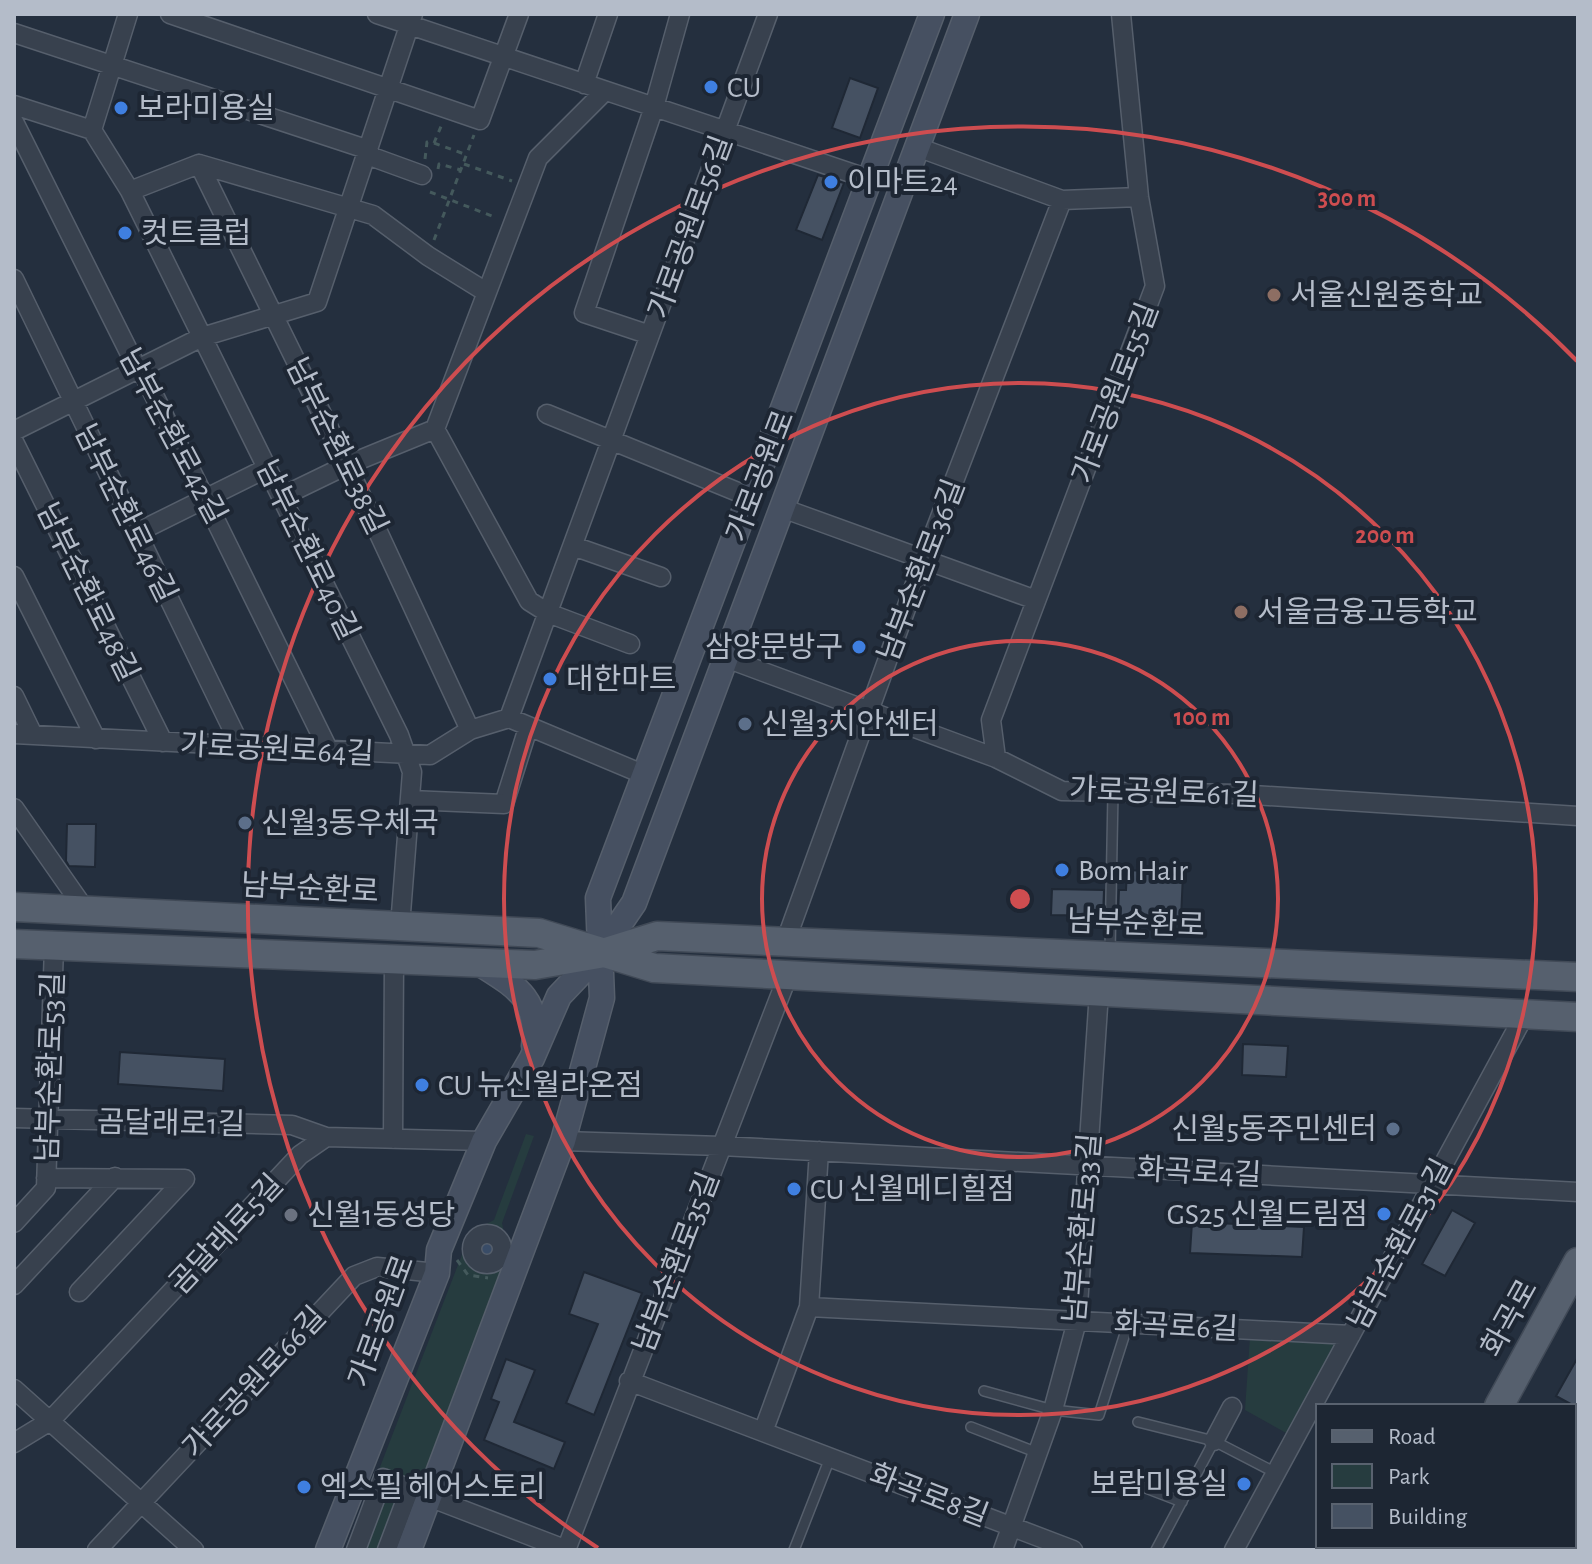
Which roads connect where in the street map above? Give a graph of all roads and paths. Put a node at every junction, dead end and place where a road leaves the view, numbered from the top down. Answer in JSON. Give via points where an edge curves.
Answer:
{"nodes":[{"id":1,"x":128,"y":14,"type":"edge"},
{"id":2,"x":170,"y":14,"type":"edge"},
{"id":3,"x":377,"y":14,"type":"edge"},
{"id":4,"x":519,"y":14,"type":"edge"},
{"id":5,"x":608,"y":14,"type":"edge"},
{"id":6,"x":680,"y":14,"type":"edge"},
{"id":7,"x":768,"y":14,"type":"edge"},
{"id":8,"x":932,"y":14,"type":"edge"},
{"id":9,"x":967,"y":14,"type":"edge"},
{"id":10,"x":1121,"y":14,"type":"edge"},
{"id":11,"x":411,"y":20,"type":"edge"},
{"id":12,"x":14,"y":33,"type":"edge"},
{"id":13,"x":503,"y":56,"type":"junction"},
{"id":14,"x":111,"y":65,"type":"junction"},
{"id":15,"x":584,"y":84,"type":"junction"},
{"id":16,"x":388,"y":89,"type":"junction"},
{"id":17,"x":605,"y":91,"type":"junction"},
{"id":18,"x":14,"y":105,"type":"edge"},
{"id":19,"x":654,"y":107,"type":"junction"},
{"id":20,"x":448,"y":109,"type":"junction"},
{"id":21,"x":480,"y":120,"type":"junction"},
{"id":22,"x":14,"y":122,"type":"edge"},
{"id":23,"x":92,"y":130,"type":"junction"},
{"id":24,"x":725,"y":131,"type":"junction"},
{"id":25,"x":434,"y":143,"type":"junction"},
{"id":26,"x":917,"y":147,"type":"junction"},
{"id":27,"x":368,"y":152,"type":"junction"},
{"id":28,"x":467,"y":155,"type":"junction"},
{"id":29,"x":199,"y":164,"type":"junction"},
{"id":30,"x":464,"y":164,"type":"junction"},
{"id":31,"x":461,"y":170,"type":"junction"},
{"id":32,"x":422,"y":175,"type":"joint"},
{"id":33,"x":869,"y":179,"type":"junction"},
{"id":34,"x":527,"y":186,"type":"junction"},
{"id":35,"x":130,"y":191,"type":"junction"},
{"id":36,"x":1139,"y":197,"type":"junction"},
{"id":37,"x":449,"y":199,"type":"junction"},
{"id":38,"x":1062,"y":200,"type":"junction"},
{"id":39,"x":349,"y":208,"type":"junction"},
{"id":40,"x":512,"y":224,"type":"junction"},
{"id":41,"x":428,"y":256,"type":"junction"},
{"id":42,"x":14,"y":279,"type":"edge"},
{"id":43,"x":486,"y":292,"type":"junction"},
{"id":44,"x":273,"y":314,"type":"junction"},
{"id":45,"x":650,"y":335,"type":"junction"},
{"id":46,"x":202,"y":337,"type":"junction"},
{"id":47,"x":138,"y":370,"type":"junction"},
{"id":48,"x":72,"y":402,"type":"junction"},
{"id":49,"x":547,"y":414,"type":"dead end"},
{"id":50,"x":435,"y":429,"type":"junction"},
{"id":51,"x":14,"y":431,"type":"edge"},
{"id":52,"x":611,"y":440,"type":"junction"},
{"id":53,"x":14,"y":442,"type":"edge"},
{"id":54,"x":347,"y":465,"type":"junction"},
{"id":55,"x":267,"y":468,"type":"junction"},
{"id":56,"x":281,"y":497,"type":"junction"},
{"id":57,"x":750,"y":497,"type":"junction"},
{"id":58,"x":207,"y":499,"type":"junction"},
{"id":59,"x":782,"y":508,"type":"junction"},
{"id":60,"x":136,"y":533,"type":"junction"},
{"id":61,"x":573,"y":546,"type":"junction"},
{"id":62,"x":924,"y":559,"type":"junction"},
{"id":63,"x":14,"y":576,"type":"edge"},
{"id":64,"x":661,"y":577,"type":"dead end"},
{"id":65,"x":1036,"y":600,"type":"junction"},
{"id":66,"x":548,"y":613,"type":"junction"},
{"id":67,"x":630,"y":644,"type":"dead end"},
{"id":68,"x":726,"y":658,"type":"junction"},
{"id":69,"x":14,"y":696,"type":"edge"},
{"id":70,"x":868,"y":711,"type":"junction"},
{"id":71,"x":509,"y":718,"type":"junction"},
{"id":72,"x":528,"y":728,"type":"junction"},
{"id":73,"x":470,"y":730,"type":"junction"},
{"id":74,"x":24,"y":735,"type":"edge"},
{"id":75,"x":96,"y":739,"type":"junction"},
{"id":76,"x":163,"y":742,"type":"junction"},
{"id":77,"x":241,"y":747,"type":"junction"},
{"id":78,"x":329,"y":751,"type":"junction"},
{"id":79,"x":407,"y":755,"type":"junction"},
{"id":80,"x":996,"y":758,"type":"junction"},
{"id":81,"x":645,"y":775,"type":"junction"},
{"id":82,"x":1113,"y":792,"type":"junction"},
{"id":83,"x":410,"y":800,"type":"junction"},
{"id":84,"x":14,"y":808,"type":"edge"},
{"id":85,"x":1578,"y":816,"type":"edge"},
{"id":86,"x":14,"y":907,"type":"edge"},
{"id":87,"x":86,"y":911,"type":"junction"},
{"id":88,"x":400,"y":926,"type":"junction"},
{"id":89,"x":785,"y":943,"type":"junction"},
{"id":90,"x":14,"y":944,"type":"edge"},
{"id":91,"x":54,"y":946,"type":"junction"},
{"id":92,"x":599,"y":954,"type":"junction"},
{"id":93,"x":1110,"y":956,"type":"junction"},
{"id":94,"x":394,"y":960,"type":"junction"},
{"id":95,"x":479,"y":963,"type":"junction"},
{"id":96,"x":788,"y":975,"type":"junction"},
{"id":97,"x":1578,"y":977,"type":"edge"},
{"id":98,"x":1099,"y":992,"type":"junction"},
{"id":99,"x":1574,"y":1012,"type":"edge"},
{"id":100,"x":1525,"y":1014,"type":"junction"},
{"id":101,"x":532,"y":1058,"type":"junction"},
{"id":102,"x":14,"y":1118,"type":"edge"},
{"id":103,"x":48,"y":1121,"type":"junction"},
{"id":104,"x":326,"y":1137,"type":"junction"},
{"id":105,"x":393,"y":1139,"type":"junction"},
{"id":106,"x":484,"y":1141,"type":"junction"},
{"id":107,"x":563,"y":1141,"type":"junction"},
{"id":108,"x":721,"y":1146,"type":"junction"},
{"id":109,"x":819,"y":1151,"type":"junction"},
{"id":110,"x":1087,"y":1166,"type":"junction"},
{"id":111,"x":115,"y":1177,"type":"junction"},
{"id":112,"x":46,"y":1178,"type":"junction"},
{"id":113,"x":1432,"y":1184,"type":"junction"},
{"id":114,"x":1578,"y":1192,"type":"edge"},
{"id":115,"x":14,"y":1223,"type":"edge"},
{"id":116,"x":473,"y":1247,"type":"dead end"},
{"id":117,"x":500,"y":1258,"type":"dead end"},
{"id":118,"x":465,"y":1266,"type":"dead end"},
{"id":119,"x":437,"y":1273,"type":"junction"},
{"id":120,"x":492,"y":1278,"type":"dead end"},
{"id":121,"x":1574,"y":1280,"type":"edge"},
{"id":122,"x":14,"y":1285,"type":"edge"},
{"id":123,"x":79,"y":1292,"type":"dead end"},
{"id":124,"x":809,"y":1307,"type":"junction"},
{"id":125,"x":1077,"y":1321,"type":"junction"},
{"id":126,"x":1128,"y":1324,"type":"junction"},
{"id":127,"x":1351,"y":1335,"type":"junction"},
{"id":128,"x":629,"y":1381,"type":"junction"},
{"id":129,"x":14,"y":1389,"type":"edge"},
{"id":130,"x":984,"y":1391,"type":"dead end"},
{"id":131,"x":1500,"y":1404,"type":"edge"},
{"id":132,"x":1232,"y":1407,"type":"dead end"},
{"id":133,"x":1053,"y":1410,"type":"junction"},
{"id":134,"x":50,"y":1421,"type":"junction"},
{"id":135,"x":1138,"y":1422,"type":"dead end"},
{"id":136,"x":971,"y":1427,"type":"dead end"},
{"id":137,"x":763,"y":1432,"type":"junction"},
{"id":138,"x":1214,"y":1441,"type":"junction"},
{"id":139,"x":14,"y":1443,"type":"edge"},
{"id":140,"x":1038,"y":1453,"type":"junction"},
{"id":141,"x":830,"y":1458,"type":"junction"},
{"id":142,"x":1276,"y":1473,"type":"junction"},
{"id":143,"x":1143,"y":1487,"type":"dead end"},
{"id":144,"x":429,"y":1497,"type":"junction"},
{"id":145,"x":1182,"y":1502,"type":"junction"},
{"id":146,"x":140,"y":1503,"type":"junction"},
{"id":147,"x":1012,"y":1527,"type":"junction"},
{"id":148,"x":97,"y":1550,"type":"edge"},
{"id":149,"x":194,"y":1550,"type":"edge"},
{"id":150,"x":328,"y":1550,"type":"edge"},
{"id":151,"x":356,"y":1550,"type":"edge"},
{"id":152,"x":387,"y":1550,"type":"edge"},
{"id":153,"x":409,"y":1550,"type":"edge"},
{"id":154,"x":567,"y":1550,"type":"edge"},
{"id":155,"x":794,"y":1550,"type":"edge"},
{"id":156,"x":1003,"y":1550,"type":"edge"},
{"id":157,"x":1073,"y":1550,"type":"edge"},
{"id":158,"x":1156,"y":1550,"type":"edge"},
{"id":159,"x":1234,"y":1550,"type":"edge"}],
"edges":[{"from":1,"to":14,"type":"street"},
{"from":2,"to":16,"type":"street"},
{"from":3,"to":11,"type":"street"},
{"from":4,"to":13,"type":"street"},
{"from":5,"to":15,"type":"street"},
{"from":6,"to":19,"type":"street"},
{"from":7,"to":24,"type":"street","name":"가로공원로56길"},
{"from":8,"to":33,"type":"main road","name":"가로공원로"},
{"from":9,"to":26,"type":"main road","name":"가로공원로"},
{"from":10,"to":36,"type":"street","name":"가로공원로55길"},
{"from":11,"to":13,"type":"street"},
{"from":11,"to":16,"type":"street"},
{"from":12,"to":14,"type":"street"},
{"from":13,"to":15,"type":"street"},
{"from":13,"to":21,"type":"street"},
{"from":14,"to":23,"type":"street"},
{"from":14,"to":27,"type":"street"},
{"from":15,"to":17,"type":"street"},
{"from":16,"to":20,"type":"street"},
{"from":16,"to":27,"type":"street"},
{"from":17,"to":19,"type":"street"},
{"from":17,"to":34,"type":"street","via":[[538,158]]},
{"from":18,"to":23,"type":"street"},
{"from":19,"to":24,"type":"street"},
{"from":19,"to":45,"type":"street","via":[[584,313]]},
{"from":20,"to":21,"type":"street"},
{"from":20,"to":25,"type":"path"},
{"from":21,"to":28,"type":"path"},
{"from":22,"to":47,"type":"street","name":"남부순환로42길"},
{"from":23,"to":35,"type":"street","name":"남부순환로40길"},
{"from":24,"to":33,"type":"street"},
{"from":24,"to":45,"type":"street","name":"가로공원로56길"},
{"from":25,"to":28,"type":"path"},
{"from":25,"to":31,"type":"path","via":[[427,142],[424,166]]},
{"from":26,"to":38,"type":"street"},
{"from":26,"to":59,"type":"main road","name":"가로공원로"},
{"from":27,"to":32,"type":"street"},
{"from":27,"to":39,"type":"street"},
{"from":28,"to":30,"type":"path"},
{"from":29,"to":35,"type":"street"},
{"from":29,"to":39,"type":"street"},
{"from":29,"to":44,"type":"street","name":"남부순환로38길"},
{"from":30,"to":31,"type":"path"},
{"from":30,"to":34,"type":"path"},
{"from":31,"to":37,"type":"path"},
{"from":32,"to":37,"type":"path","via":[[421,188]]},
{"from":33,"to":57,"type":"main road","name":"가로공원로"},
{"from":34,"to":40,"type":"street"},
{"from":35,"to":46,"type":"street","name":"남부순환로40길"},
{"from":36,"to":38,"type":"street"},
{"from":36,"to":65,"type":"street","name":"가로공원로55길","via":[[1155,286]]},
{"from":37,"to":40,"type":"path"},
{"from":37,"to":41,"type":"path"},
{"from":38,"to":62,"type":"street","name":"남부순환로36길"},
{"from":39,"to":41,"type":"street","via":[[373,215]]},
{"from":39,"to":44,"type":"street","via":[[317,302]]},
{"from":40,"to":43,"type":"street"},
{"from":41,"to":43,"type":"street"},
{"from":42,"to":48,"type":"street","name":"남부순환로46길"},
{"from":43,"to":50,"type":"street"},
{"from":44,"to":46,"type":"street"},
{"from":44,"to":54,"type":"street","name":"남부순환로38길"},
{"from":45,"to":52,"type":"street","name":"가로공원로56길"},
{"from":46,"to":47,"type":"street"},
{"from":46,"to":55,"type":"street","name":"남부순환로40길"},
{"from":47,"to":48,"type":"street"},
{"from":47,"to":58,"type":"street","name":"남부순환로42길"},
{"from":48,"to":51,"type":"street"},
{"from":48,"to":60,"type":"street","name":"남부순환로46길"},
{"from":49,"to":52,"type":"street"},
{"from":50,"to":54,"type":"street"},
{"from":50,"to":66,"type":"street","via":[[529,601]]},
{"from":52,"to":57,"type":"street","name":"가로공원로"},
{"from":52,"to":61,"type":"street","name":"가로공원로56길"},
{"from":53,"to":76,"type":"street","name":"남부순환로48길"},
{"from":54,"to":56,"type":"street"},
{"from":54,"to":73,"type":"street","name":"남부순환로38길"},
{"from":55,"to":56,"type":"street","name":"남부순환로40길"},
{"from":55,"to":58,"type":"street"},
{"from":56,"to":79,"type":"street","name":"남부순환로40길"},
{"from":57,"to":81,"type":"main road","name":"가로공원로"},
{"from":58,"to":60,"type":"street"},
{"from":58,"to":78,"type":"street","name":"남부순환로42길"},
{"from":59,"to":62,"type":"street"},
{"from":59,"to":68,"type":"main road","name":"가로공원로"},
{"from":60,"to":77,"type":"street","name":"남부순환로46길"},
{"from":61,"to":64,"type":"street"},
{"from":61,"to":66,"type":"street","name":"가로공원로56길"},
{"from":62,"to":65,"type":"street"},
{"from":62,"to":70,"type":"street","name":"남부순환로36길"},
{"from":63,"to":75,"type":"street"},
{"from":65,"to":80,"type":"street","name":"가로공원로55길","via":[[991,720]]},
{"from":66,"to":67,"type":"street"},
{"from":66,"to":71,"type":"street","name":"가로공원로56길"},
{"from":68,"to":70,"type":"street","name":"가로공원로61길"},
{"from":68,"to":92,"type":"main road","name":"가로공원로","via":[[634,903]]},
{"from":69,"to":74,"type":"street"},
{"from":70,"to":80,"type":"street","name":"가로공원로61길"},
{"from":70,"to":89,"type":"street","name":"남부순환로36길"},
{"from":71,"to":72,"type":"street"},
{"from":71,"to":73,"type":"street","name":"가로공원로64길"},
{"from":72,"to":81,"type":"street"},
{"from":72,"to":83,"type":"street","via":[[504,804]]},
{"from":73,"to":79,"type":"street","name":"가로공원로64길","via":[[430,755]]},
{"from":74,"to":75,"type":"street","name":"가로공원로64길"},
{"from":75,"to":76,"type":"street","name":"가로공원로64길"},
{"from":76,"to":77,"type":"street","name":"가로공원로64길"},
{"from":77,"to":78,"type":"street","name":"가로공원로64길"},
{"from":78,"to":79,"type":"street","name":"가로공원로64길"},
{"from":79,"to":83,"type":"street","name":"남부순환로40길"},
{"from":80,"to":82,"type":"street","name":"가로공원로61길","via":[[1062,791]]},
{"from":81,"to":92,"type":"main road","name":"가로공원로","via":[[598,898]]},
{"from":82,"to":85,"type":"street","name":"가로공원로61길","via":[[1238,794]]},
{"from":82,"to":93,"type":"lane"},
{"from":83,"to":88,"type":"street","name":"남부순환로40길"},
{"from":84,"to":87,"type":"street"},
{"from":86,"to":87,"type":"main road","name":"남부순환로"},
{"from":87,"to":88,"type":"main road","name":"남부순환로"},
{"from":88,"to":92,"type":"main road","name":"남부순환로","via":[[539,933]]},
{"from":89,"to":92,"type":"main road","name":"남부순환로","via":[[657,936]]},
{"from":89,"to":93,"type":"main road","name":"남부순환로"},
{"from":90,"to":91,"type":"main road","name":"남부순환로"},
{"from":91,"to":94,"type":"main road","name":"남부순환로"},
{"from":91,"to":103,"type":"street","name":"남부순환로53길"},
{"from":92,"to":95,"type":"main road","name":"남부순환로","via":[[535,965]]},
{"from":92,"to":96,"type":"main road","name":"남부순환로","via":[[654,968]]},
{"from":92,"to":101,"type":"main road","name":"가로공원로","via":[[559,996]]},
{"from":92,"to":107,"type":"main road","name":"가로공원로","via":[[602,998]]},
{"from":93,"to":97,"type":"main road","name":"남부순환로"},
{"from":94,"to":95,"type":"main road","name":"남부순환로"},
{"from":94,"to":105,"type":"street"},
{"from":95,"to":101,"type":"main road","via":[[508,981],[532,1008]]},
{"from":96,"to":98,"type":"main road","name":"남부순환로"},
{"from":96,"to":108,"type":"street","name":"남부순환로35길"},
{"from":98,"to":100,"type":"main road","name":"남부순환로"},
{"from":98,"to":110,"type":"street","name":"남부순환로33길"},
{"from":99,"to":100,"type":"main road","name":"남부순환로"},
{"from":100,"to":113,"type":"street","name":"남부순환로31길"},
{"from":101,"to":106,"type":"main road","name":"가로공원로"},
{"from":102,"to":103,"type":"street","name":"곰달래로1길"},
{"from":103,"to":104,"type":"street","name":"곰달래로1길","via":[[292,1125]]},
{"from":103,"to":112,"type":"street","name":"남부순환로53길"},
{"from":104,"to":105,"type":"street"},
{"from":104,"to":134,"type":"street","name":"곰달래로5길","via":[[300,1155]]},
{"from":105,"to":106,"type":"street"},
{"from":106,"to":119,"type":"main road","name":"가로공원로","via":[[439,1250]]},
{"from":107,"to":108,"type":"street","name":"화곡로4길"},
{"from":107,"to":144,"type":"main road","name":"가로공원로"},
{"from":108,"to":109,"type":"street","name":"화곡로4길"},
{"from":108,"to":128,"type":"street","name":"남부순환로35길"},
{"from":109,"to":110,"type":"street","name":"화곡로4길"},
{"from":109,"to":124,"type":"street"},
{"from":110,"to":113,"type":"street","name":"화곡로4길"},
{"from":110,"to":125,"type":"street","name":"남부순환로33길"},
{"from":111,"to":112,"type":"street"},
{"from":111,"to":122,"type":"street"},
{"from":111,"to":123,"type":"street","via":[[185,1179]]},
{"from":112,"to":115,"type":"street","name":"남부순환로53길","via":[[46,1188]]},
{"from":113,"to":114,"type":"street","name":"화곡로4길"},
{"from":113,"to":127,"type":"street","name":"남부순환로31길"},
{"from":116,"to":117,"type":"street","via":[[482,1263]]},
{"from":118,"to":120,"type":"path","via":[[468,1275]]},
{"from":119,"to":146,"type":"street","name":"가로공원로66길","via":[[377,1267],[354,1276]]},
{"from":119,"to":150,"type":"main road","name":"가로공원로"},
{"from":121,"to":131,"type":"main road","name":"화곡로"},
{"from":124,"to":125,"type":"street","name":"화곡로6길"},
{"from":124,"to":137,"type":"street"},
{"from":125,"to":126,"type":"street","name":"화곡로6길"},
{"from":125,"to":133,"type":"street","name":"남부순환로33길"},
{"from":126,"to":127,"type":"street","name":"화곡로6길"},
{"from":126,"to":133,"type":"lane","via":[[1099,1415]]},
{"from":127,"to":142,"type":"street","name":"남부순환로31길"},
{"from":128,"to":137,"type":"street","name":"화곡로8길"},
{"from":128,"to":154,"type":"street","name":"남부순환로35길"},
{"from":129,"to":134,"type":"street"},
{"from":130,"to":133,"type":"lane"},
{"from":132,"to":138,"type":"street"},
{"from":133,"to":140,"type":"street","name":"남부순환로33길"},
{"from":134,"to":139,"type":"street","name":"곰달래로5길"},
{"from":134,"to":146,"type":"street"},
{"from":135,"to":138,"type":"lane"},
{"from":136,"to":140,"type":"lane"},
{"from":137,"to":141,"type":"street","name":"화곡로8길"},
{"from":138,"to":142,"type":"lane"},
{"from":138,"to":145,"type":"lane"},
{"from":140,"to":147,"type":"street","name":"남부순환로33길"},
{"from":141,"to":147,"type":"street","name":"화곡로8길"},
{"from":141,"to":155,"type":"lane","name":"화곡로8길"},
{"from":142,"to":159,"type":"street","name":"남부순환로31길"},
{"from":143,"to":145,"type":"lane"},
{"from":144,"to":153,"type":"main road","name":"가로공원로"},
{"from":144,"to":154,"type":"street"},
{"from":145,"to":158,"type":"lane"},
{"from":146,"to":148,"type":"street","name":"가로공원로66길"},
{"from":146,"to":149,"type":"street"},
{"from":147,"to":156,"type":"street","name":"남부순환로33길"},
{"from":147,"to":157,"type":"street","name":"화곡로8길"},
{"from":151,"to":152,"type":"street","via":[[383,1478],[410,1489]]}]}
